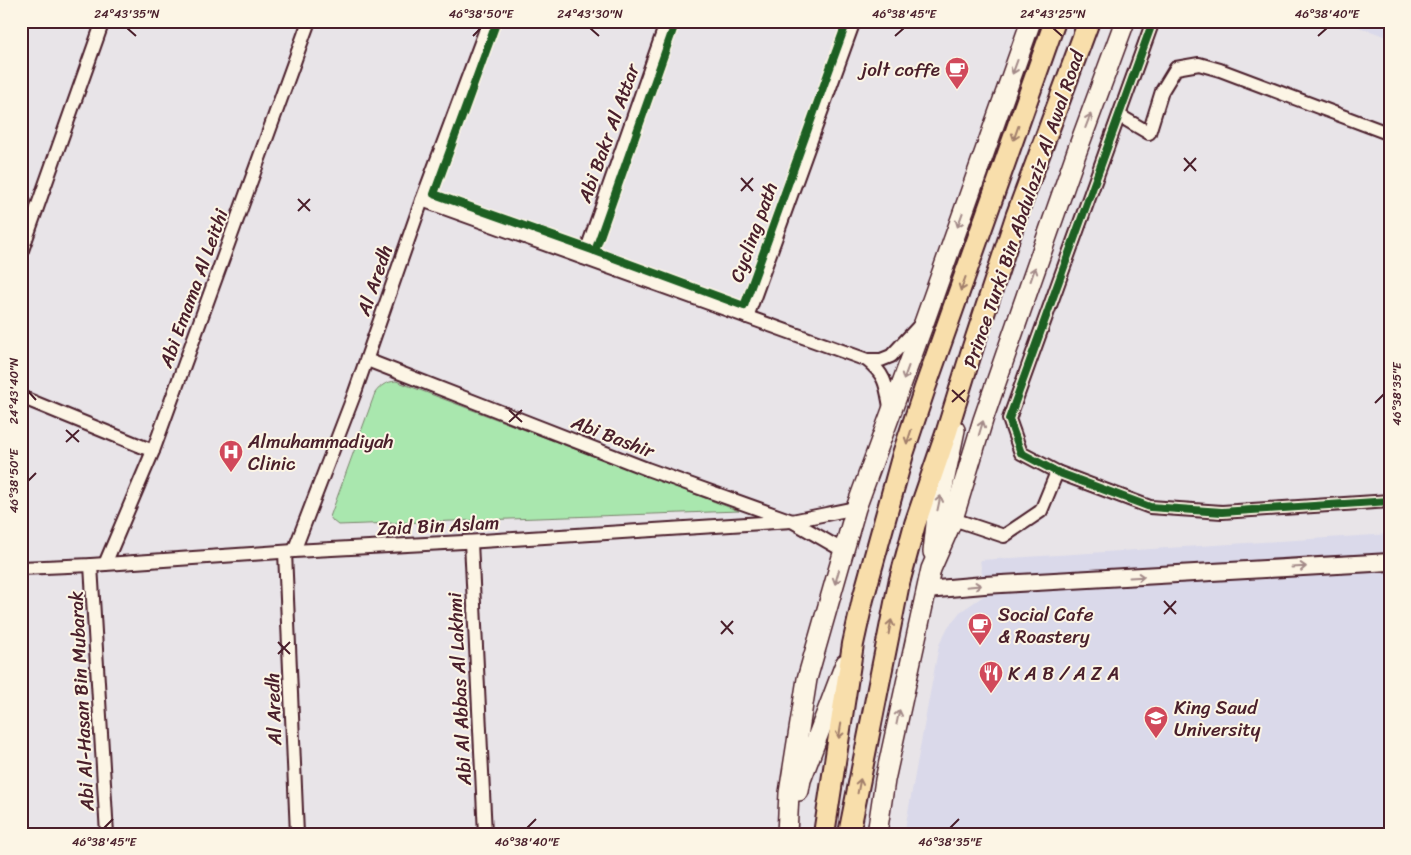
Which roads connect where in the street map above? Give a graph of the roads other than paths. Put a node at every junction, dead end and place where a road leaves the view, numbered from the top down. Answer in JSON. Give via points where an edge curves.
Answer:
{"nodes":[{"id":1,"x":103,"y":21,"type":"edge"},
{"id":2,"x":309,"y":21,"type":"edge"},
{"id":3,"x":489,"y":21,"type":"edge"},
{"id":4,"x":667,"y":21,"type":"edge"},
{"id":5,"x":854,"y":21,"type":"edge"},
{"id":6,"x":1031,"y":21,"type":"edge"},
{"id":7,"x":1056,"y":21,"type":"edge"},
{"id":8,"x":1089,"y":21,"type":"edge"},
{"id":9,"x":1125,"y":21,"type":"edge"},
{"id":10,"x":1153,"y":21,"type":"edge"},
{"id":11,"x":1120,"y":116,"type":"junction"},
{"id":12,"x":1390,"y":134,"type":"edge"},
{"id":13,"x":422,"y":200,"type":"junction"},
{"id":14,"x":21,"y":253,"type":"edge"},
{"id":15,"x":584,"y":258,"type":"junction"},
{"id":16,"x":747,"y":317,"type":"junction"},
{"id":17,"x":925,"y":320,"type":"junction"},
{"id":18,"x":973,"y":347,"type":"junction"},
{"id":19,"x":367,"y":360,"type":"junction"},
{"id":20,"x":867,"y":360,"type":"junction"},
{"id":21,"x":21,"y":396,"type":"edge"},
{"id":22,"x":891,"y":414,"type":"junction"},
{"id":23,"x":153,"y":451,"type":"junction"},
{"id":24,"x":1057,"y":472,"type":"junction"},
{"id":25,"x":1390,"y":501,"type":"edge"},
{"id":26,"x":856,"y":508,"type":"junction"},
{"id":27,"x":953,"y":520,"type":"junction"},
{"id":28,"x":792,"y":521,"type":"junction"},
{"id":29,"x":471,"y":542,"type":"junction"},
{"id":30,"x":289,"y":551,"type":"junction"},
{"id":31,"x":844,"y":551,"type":"junction"},
{"id":32,"x":1390,"y":562,"type":"edge"},
{"id":33,"x":105,"y":564,"type":"junction"},
{"id":34,"x":92,"y":565,"type":"junction"},
{"id":35,"x":21,"y":568,"type":"edge"},
{"id":36,"x":931,"y":568,"type":"junction"},
{"id":37,"x":926,"y":590,"type":"junction"},
{"id":38,"x":853,"y":644,"type":"junction"},
{"id":39,"x":107,"y":834,"type":"edge"},
{"id":40,"x":297,"y":834,"type":"edge"},
{"id":41,"x":485,"y":834,"type":"edge"},
{"id":42,"x":788,"y":834,"type":"edge"},
{"id":43,"x":824,"y":834,"type":"edge"},
{"id":44,"x":849,"y":834,"type":"edge"},
{"id":45,"x":877,"y":834,"type":"edge"}],
"edges":[{"from":1,"to":14,"type":"street"},
{"from":2,"to":23,"type":"street","name":"Abi Emama Al Leithi"},
{"from":3,"to":13,"type":"street","name":"Al Aredh"},
{"from":4,"to":15,"type":"street","name":"Abi Bakr Al Attar"},
{"from":5,"to":16,"type":"street"},
{"from":6,"to":17,"type":"main road","one_way":true},
{"from":7,"to":38,"type":"main road","name":"Prince Turki Bin Abdulaziz Al Awal Road","one_way":true,"via":[[903,454]]},
{"from":8,"to":18,"type":"main road","name":"Prince Turki Bin Abdulaziz Al Awal Road","via":[[1016,217]]},
{"from":27,"to":9,"type":"main road","one_way":true,"via":[[1011,337]]},
{"from":10,"to":11,"type":"street"},
{"from":11,"to":12,"type":"street","via":[[1149,133],[1162,91],[1176,68],[1199,64]]},
{"from":11,"to":24,"type":"street","via":[[1010,419],[1021,453]]},
{"from":13,"to":15,"type":"street"},
{"from":13,"to":19,"type":"street","name":"Al Aredh"},
{"from":15,"to":16,"type":"street"},
{"from":16,"to":20,"type":"street"},
{"from":17,"to":20,"type":"street","via":[[891,356]]},
{"from":17,"to":22,"type":"main road","one_way":true},
{"from":36,"to":18,"type":"main road","one_way":true,"via":[[936,516]]},
{"from":44,"to":18,"type":"main road","name":"Prince Turki Bin Abdulaziz Al Awal Road","one_way":true,"via":[[899,583]]},
{"from":19,"to":28,"type":"street","name":"Abi Bashir","via":[[647,469]]},
{"from":19,"to":30,"type":"street","name":"Al Aredh"},
{"from":20,"to":22,"type":"street","via":[[884,378]]},
{"from":21,"to":23,"type":"street"},
{"from":22,"to":26,"type":"main road"},
{"from":23,"to":33,"type":"street","name":"Abi Emama Al Leithi"},
{"from":24,"to":25,"type":"street","via":[[1150,507],[1222,512]]},
{"from":24,"to":27,"type":"street","via":[[1041,511],[1004,536]]},
{"from":26,"to":28,"type":"street","name":"Zaid Bin Aslam"},
{"from":26,"to":31,"type":"main road"},
{"from":27,"to":36,"type":"main road"},
{"from":28,"to":29,"type":"street","name":"Zaid Bin Aslam"},
{"from":28,"to":31,"type":"street","name":"Abi Bashir"},
{"from":29,"to":30,"type":"street","name":"Zaid Bin Aslam"},
{"from":29,"to":41,"type":"street","name":"Abi Al Abbas Al Lakhmi"},
{"from":30,"to":33,"type":"street","name":"Zaid Bin Aslam"},
{"from":30,"to":40,"type":"street","name":"Al Aredh"},
{"from":31,"to":42,"type":"main road","one_way":true,"via":[[807,679],[789,793]]},
{"from":37,"to":32,"type":"street","one_way":true},
{"from":33,"to":34,"type":"street","name":"Zaid Bin Aslam"},
{"from":34,"to":35,"type":"street","name":"Zaid Bin Aslam"},
{"from":34,"to":39,"type":"street","name":"Abi Al-Hasan Bin Mubarak"},
{"from":36,"to":37,"type":"main road"},
{"from":45,"to":37,"type":"main road","one_way":true,"via":[[885,780]]},
{"from":38,"to":42,"type":"main road","via":[[801,780]]},
{"from":38,"to":43,"type":"main road","name":"Prince Turki Bin Abdulaziz Al Awal Road","one_way":true}]}
